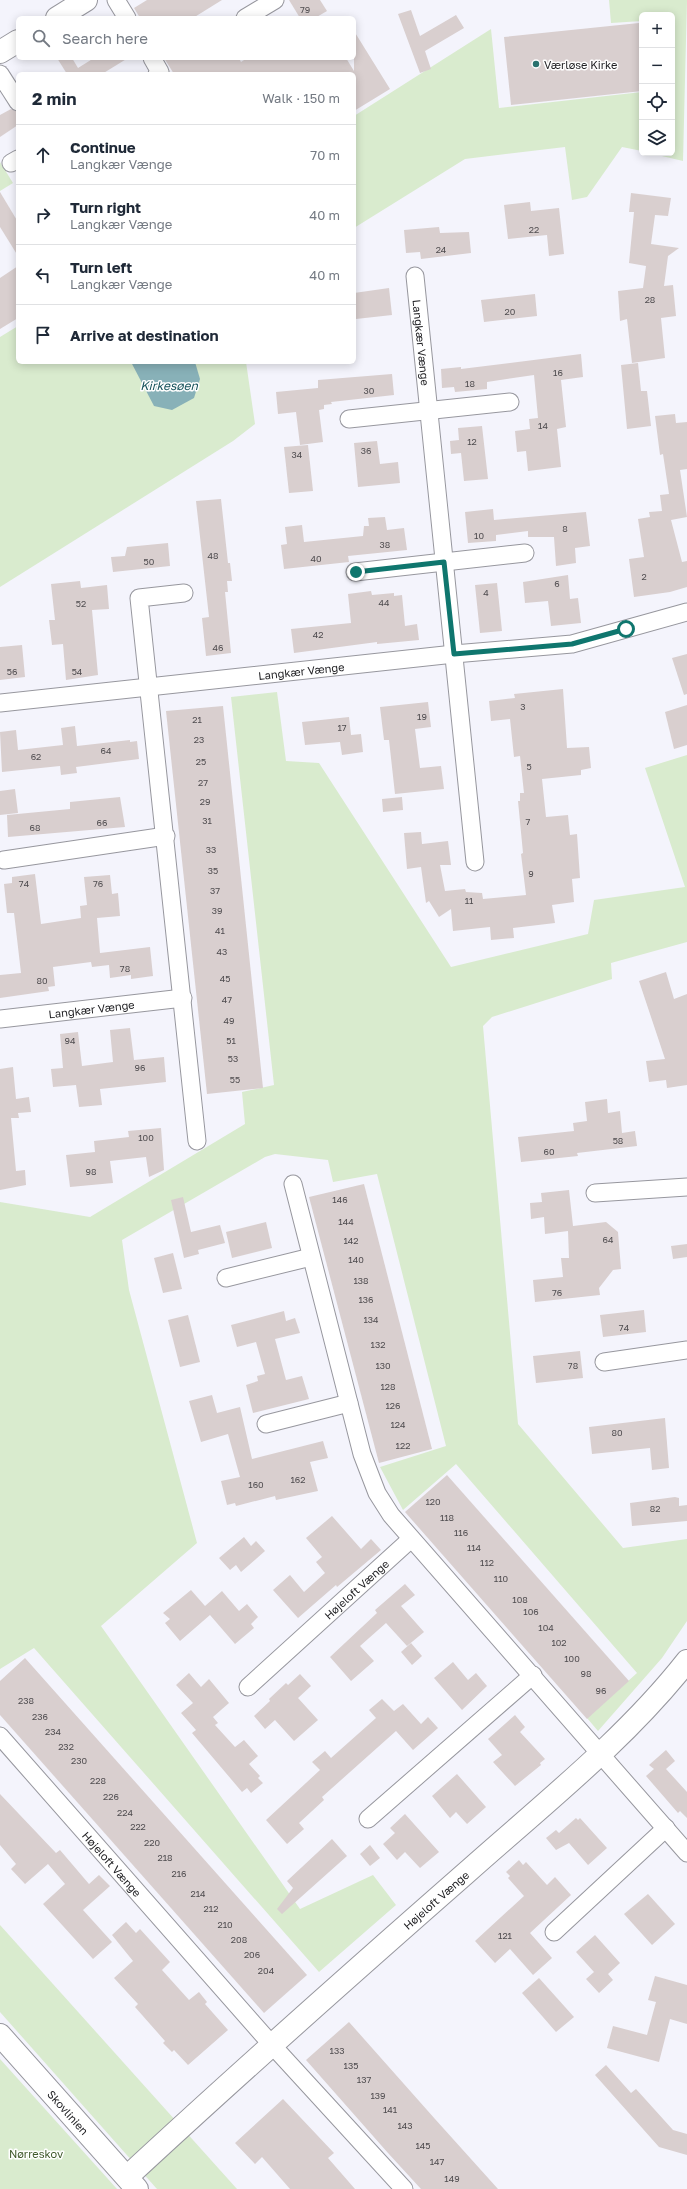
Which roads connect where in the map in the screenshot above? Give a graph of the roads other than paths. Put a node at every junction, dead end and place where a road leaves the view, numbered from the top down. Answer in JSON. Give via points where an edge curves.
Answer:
{"nodes":[{"id":1,"x":86,"y":0,"type":"edge"},
{"id":2,"x":116,"y":0,"type":"edge"},
{"id":3,"x":274,"y":0,"type":"edge"},
{"id":4,"x":60,"y":16,"type":"edge"},
{"id":5,"x":126,"y":16,"type":"edge"},
{"id":6,"x":248,"y":16,"type":"edge"},
{"id":7,"x":16,"y":42,"type":"edge"},
{"id":8,"x":0,"y":52,"type":"edge"},
{"id":9,"x":153,"y":60,"type":"edge"},
{"id":10,"x":160,"y":72,"type":"edge"},
{"id":11,"x":0,"y":74,"type":"edge"},
{"id":12,"x":16,"y":99,"type":"edge"},
{"id":13,"x":415,"y":276,"type":"dead end"},
{"id":14,"x":510,"y":402,"type":"dead end"},
{"id":15,"x":429,"y":410,"type":"junction"},
{"id":16,"x":349,"y":419,"type":"dead end"},
{"id":17,"x":525,"y":553,"type":"dead end"},
{"id":18,"x":444,"y":562,"type":"junction"},
{"id":19,"x":356,"y":572,"type":"dead end"},
{"id":20,"x":184,"y":593,"type":"dead end"},
{"id":21,"x":687,"y":612,"type":"edge"},
{"id":22,"x":454,"y":654,"type":"junction"},
{"id":23,"x":148,"y":688,"type":"junction"},
{"id":24,"x":0,"y":703,"type":"edge"},
{"id":25,"x":166,"y":836,"type":"junction"},
{"id":26,"x":4,"y":860,"type":"dead end"},
{"id":27,"x":476,"y":862,"type":"dead end"},
{"id":28,"x":182,"y":998,"type":"junction"},
{"id":29,"x":0,"y":1019,"type":"edge"},
{"id":30,"x":197,"y":1141,"type":"dead end"},
{"id":31,"x":293,"y":1184,"type":"dead end"},
{"id":32,"x":687,"y":1187,"type":"edge"},
{"id":33,"x":595,"y":1193,"type":"dead end"},
{"id":34,"x":311,"y":1257,"type":"junction"},
{"id":35,"x":226,"y":1278,"type":"dead end"},
{"id":36,"x":687,"y":1350,"type":"edge"},
{"id":37,"x":604,"y":1362,"type":"dead end"},
{"id":38,"x":349,"y":1403,"type":"junction"},
{"id":39,"x":266,"y":1424,"type":"dead end"},
{"id":40,"x":411,"y":1538,"type":"junction"},
{"id":41,"x":684,"y":1669,"type":"edge"},
{"id":42,"x":533,"y":1675,"type":"junction"},
{"id":43,"x":248,"y":1687,"type":"dead end"},
{"id":44,"x":0,"y":1736,"type":"edge"},
{"id":45,"x":599,"y":1754,"type":"junction"},
{"id":46,"x":368,"y":1819,"type":"dead end"},
{"id":47,"x":666,"y":1828,"type":"junction"},
{"id":48,"x":687,"y":1853,"type":"edge"},
{"id":49,"x":554,"y":1932,"type":"dead end"},
{"id":50,"x":0,"y":2035,"type":"edge"},
{"id":51,"x":272,"y":2045,"type":"junction"},
{"id":52,"x":132,"y":2183,"type":"edge"},
{"id":53,"x":404,"y":2189,"type":"edge"}],
"edges":[{"from":1,"to":4,"type":"street"},
{"from":2,"to":5,"type":"street"},
{"from":3,"to":6,"type":"street"},
{"from":7,"to":8,"type":"street"},
{"from":9,"to":10,"type":"street"},
{"from":11,"to":12,"type":"street"},
{"from":13,"to":15,"type":"street","name":"Langkær Vænge"},
{"from":14,"to":15,"type":"street"},
{"from":15,"to":16,"type":"street"},
{"from":15,"to":18,"type":"street","name":"Langkær Vænge"},
{"from":17,"to":18,"type":"street"},
{"from":18,"to":19,"type":"street"},
{"from":18,"to":22,"type":"street","name":"Langkær Vænge"},
{"from":20,"to":23,"type":"street","via":[[139,598]]},
{"from":21,"to":22,"type":"street","name":"Langkær Vænge","via":[[572,644]]},
{"from":22,"to":23,"type":"street","name":"Langkær Vænge"},
{"from":22,"to":27,"type":"street","name":"Langkær Vænge"},
{"from":23,"to":24,"type":"street","name":"Langkær Vænge"},
{"from":23,"to":25,"type":"street"},
{"from":25,"to":26,"type":"street"},
{"from":25,"to":28,"type":"street"},
{"from":28,"to":29,"type":"street","name":"Langkær Vænge"},
{"from":28,"to":30,"type":"street"},
{"from":31,"to":34,"type":"street"},
{"from":32,"to":33,"type":"street"},
{"from":34,"to":35,"type":"street"},
{"from":34,"to":38,"type":"street"},
{"from":36,"to":37,"type":"street"},
{"from":38,"to":39,"type":"street"},
{"from":38,"to":40,"type":"street","via":[[362,1454],[377,1494]]},
{"from":40,"to":42,"type":"street"},
{"from":40,"to":43,"type":"street","name":"Højeloft Vænge"},
{"from":41,"to":45,"type":"street","name":"Højeloft Vænge"},
{"from":42,"to":45,"type":"street"},
{"from":42,"to":46,"type":"street"},
{"from":44,"to":51,"type":"street","name":"Højeloft Vænge"},
{"from":45,"to":47,"type":"street"},
{"from":45,"to":51,"type":"street","name":"Højeloft Vænge"},
{"from":47,"to":48,"type":"street"},
{"from":47,"to":49,"type":"street"},
{"from":50,"to":52,"type":"street","name":"Skovlinien"},
{"from":51,"to":52,"type":"street","name":"Højeloft Vænge"},
{"from":51,"to":53,"type":"street","name":"Højeloft Vænge"}]}
